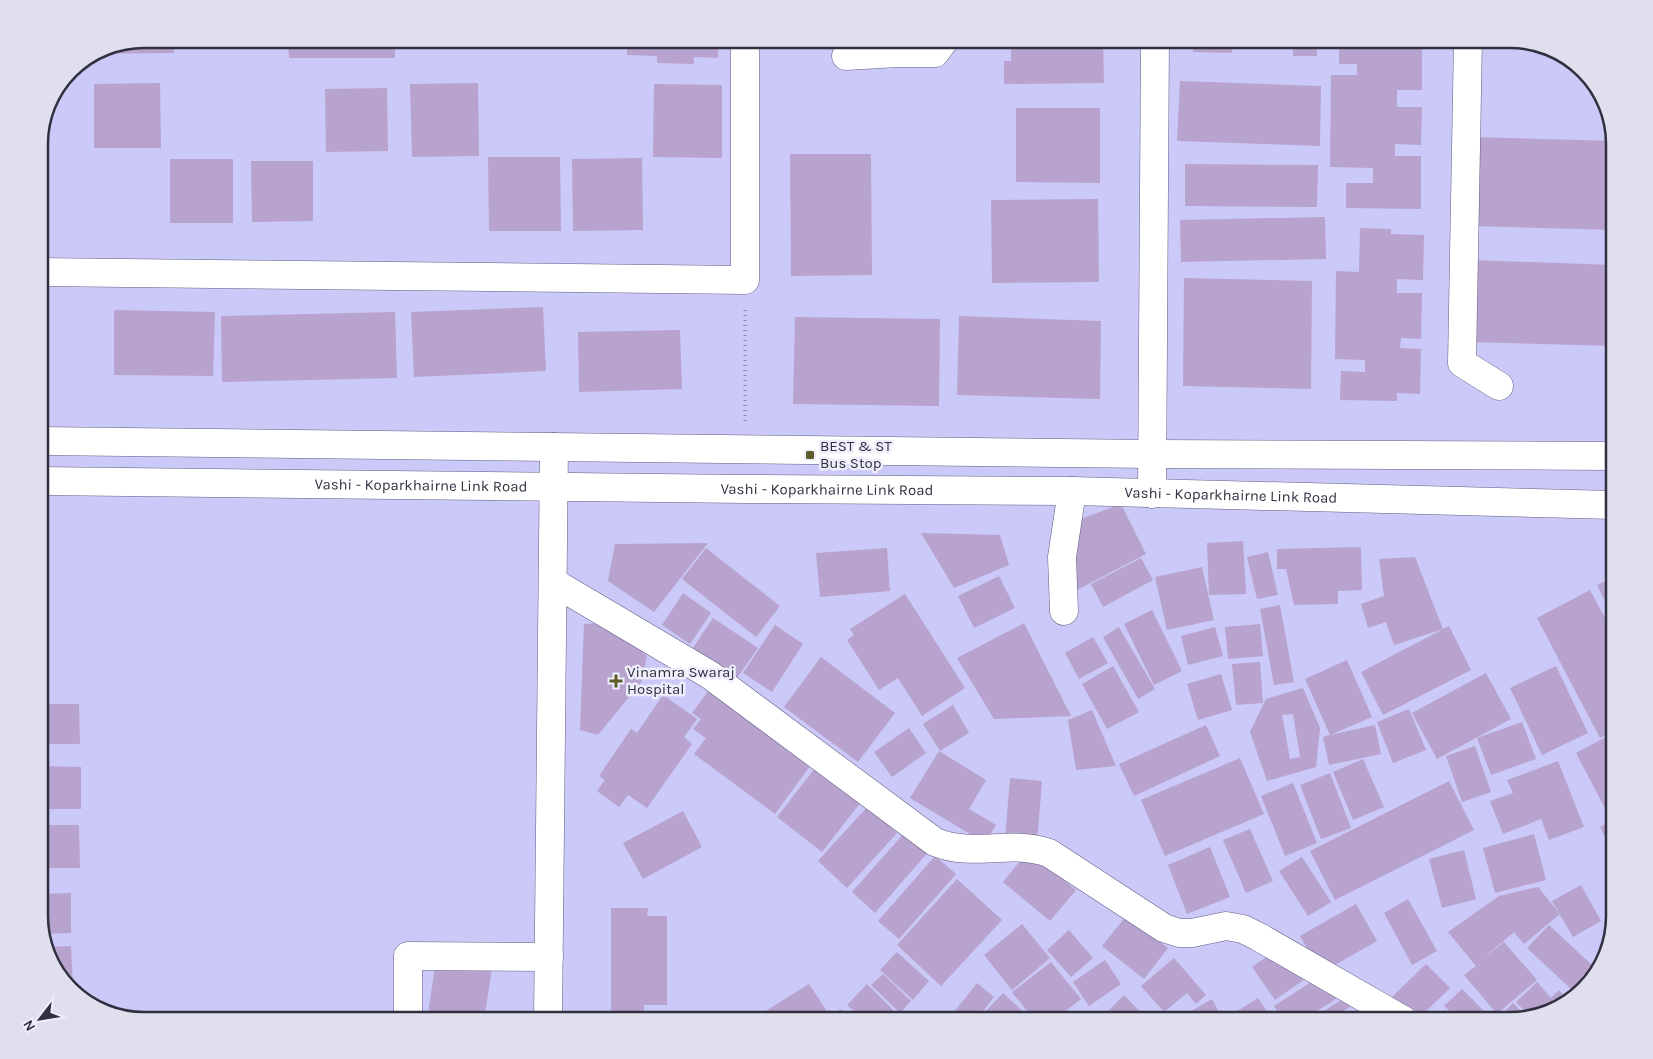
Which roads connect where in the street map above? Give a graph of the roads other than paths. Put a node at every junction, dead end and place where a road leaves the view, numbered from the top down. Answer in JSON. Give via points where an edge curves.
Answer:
{"nodes":[{"id":1,"x":745,"y":48,"type":"edge"},
{"id":2,"x":939,"y":48,"type":"edge"},
{"id":3,"x":1155,"y":48,"type":"edge"},
{"id":4,"x":1468,"y":48,"type":"edge"},
{"id":5,"x":846,"y":56,"type":"dead end"},
{"id":6,"x":48,"y":272,"type":"edge"},
{"id":7,"x":1499,"y":386,"type":"dead end"},
{"id":8,"x":48,"y":441,"type":"edge"},
{"id":9,"x":554,"y":447,"type":"junction"},
{"id":10,"x":1152,"y":454,"type":"junction"},
{"id":11,"x":1606,"y":456,"type":"edge"},
{"id":12,"x":48,"y":481,"type":"edge"},
{"id":13,"x":554,"y":487,"type":"junction"},
{"id":14,"x":1072,"y":491,"type":"junction"},
{"id":15,"x":1152,"y":494,"type":"junction"},
{"id":16,"x":1606,"y":505,"type":"edge"},
{"id":17,"x":553,"y":582,"type":"junction"},
{"id":18,"x":1064,"y":611,"type":"dead end"},
{"id":19,"x":549,"y":957,"type":"junction"},
{"id":20,"x":408,"y":1012,"type":"edge"},
{"id":21,"x":548,"y":1012,"type":"edge"},
{"id":22,"x":1389,"y":1012,"type":"edge"}],
"edges":[{"from":1,"to":6,"type":"street","via":[[745,280]]},
{"from":2,"to":5,"type":"street","via":[[935,53]]},
{"from":3,"to":10,"type":"street"},
{"from":4,"to":7,"type":"street","via":[[1462,364]]},
{"from":8,"to":9,"type":"street"},
{"from":9,"to":10,"type":"street"},
{"from":9,"to":13,"type":"street"},
{"from":10,"to":11,"type":"street"},
{"from":10,"to":15,"type":"street"},
{"from":12,"to":13,"type":"street","name":"Vashi - Koparkhairne Link Road"},
{"from":13,"to":14,"type":"street","name":"Vashi - Koparkhairne Link Road"},
{"from":13,"to":17,"type":"street"},
{"from":14,"to":15,"type":"street","name":"Vashi - Koparkhairne Link Road"},
{"from":14,"to":18,"type":"street","via":[[1062,557]]},
{"from":15,"to":16,"type":"street","name":"Vashi - Koparkhairne Link Road"},
{"from":17,"to":19,"type":"street"},
{"from":17,"to":22,"type":"street","via":[[710,675],[935,842],[949,848],[970,850],[1036,848],[1049,853],[1164,928],[1179,933],[1226,926],[1243,929]]},
{"from":19,"to":20,"type":"street","via":[[408,956]]},
{"from":19,"to":21,"type":"street"}]}
